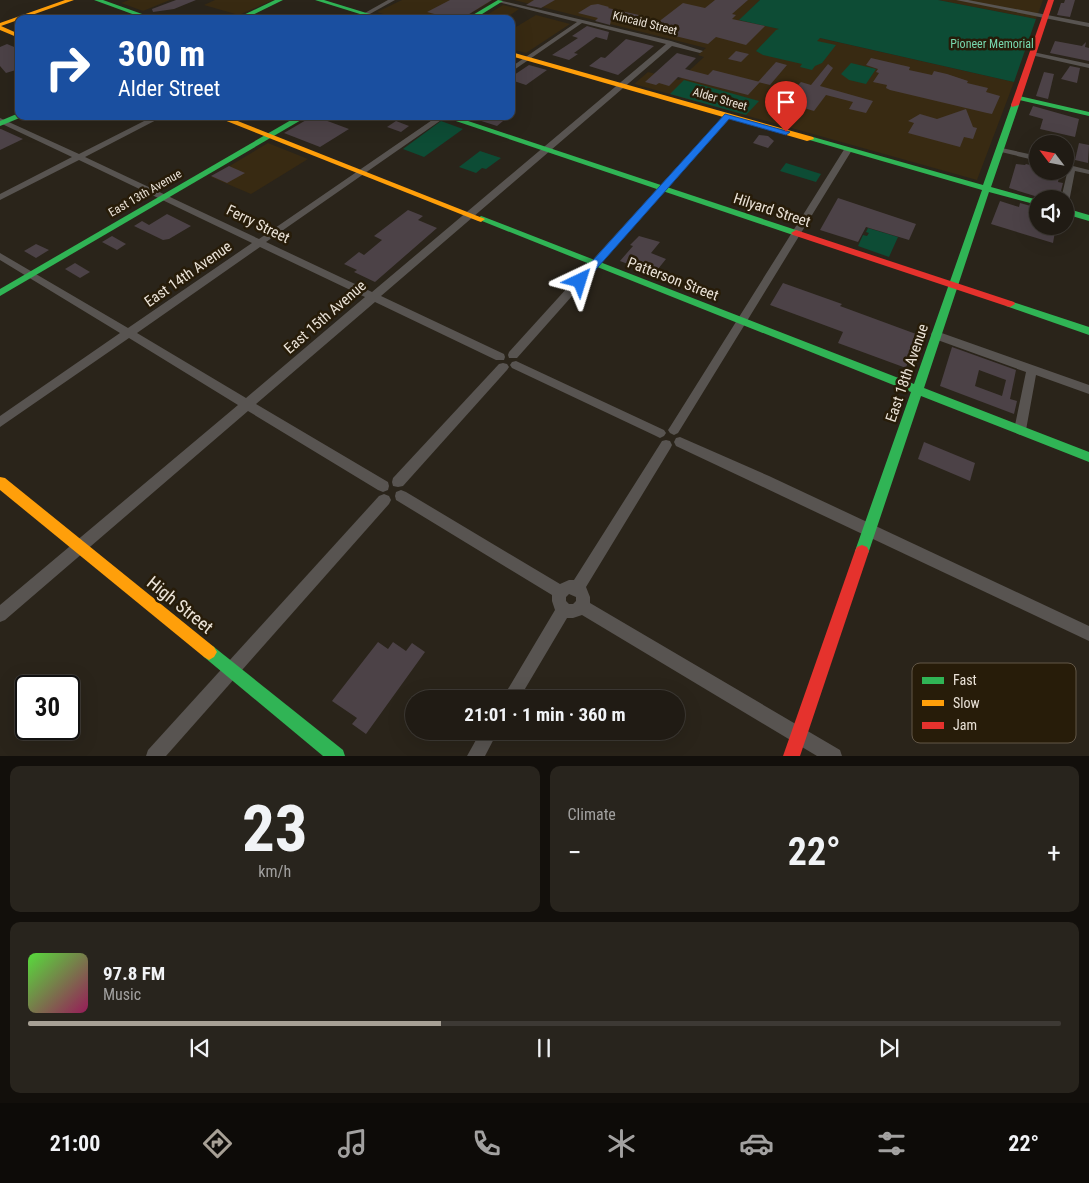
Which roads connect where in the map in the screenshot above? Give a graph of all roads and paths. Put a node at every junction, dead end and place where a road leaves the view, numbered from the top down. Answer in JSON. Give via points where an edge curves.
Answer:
{"nodes":[{"id":1,"x":59,"y":0,"type":"edge"},
{"id":2,"x":71,"y":0,"type":"edge"},
{"id":3,"x":96,"y":0,"type":"edge"},
{"id":4,"x":280,"y":0,"type":"edge"},
{"id":5,"x":287,"y":0,"type":"edge"},
{"id":6,"x":318,"y":0,"type":"edge"},
{"id":7,"x":392,"y":0,"type":"edge"},
{"id":8,"x":498,"y":0,"type":"edge"},
{"id":9,"x":959,"y":0,"type":"edge"},
{"id":10,"x":1051,"y":0,"type":"edge"},
{"id":11,"x":366,"y":14,"type":"junction"},
{"id":12,"x":17,"y":15,"type":"edge"},
{"id":13,"x":32,"y":15,"type":"edge"},
{"id":14,"x":141,"y":15,"type":"edge"},
{"id":15,"x":247,"y":15,"type":"edge"},
{"id":16,"x":255,"y":15,"type":"edge"},
{"id":17,"x":369,"y":15,"type":"edge"},
{"id":18,"x":475,"y":15,"type":"edge"},
{"id":19,"x":15,"y":16,"type":"edge"},
{"id":20,"x":1045,"y":17,"type":"junction"},
{"id":21,"x":0,"y":21,"type":"edge"},
{"id":22,"x":15,"y":21,"type":"edge"},
{"id":23,"x":582,"y":21,"type":"junction"},
{"id":24,"x":1089,"y":25,"type":"edge"},
{"id":25,"x":0,"y":27,"type":"edge"},
{"id":26,"x":15,"y":34,"type":"edge"},
{"id":27,"x":671,"y":43,"type":"junction"},
{"id":28,"x":700,"y":51,"type":"dead end"},
{"id":29,"x":1033,"y":54,"type":"junction"},
{"id":30,"x":515,"y":55,"type":"edge"},
{"id":31,"x":527,"y":59,"type":"junction"},
{"id":32,"x":1089,"y":66,"type":"edge"},
{"id":33,"x":515,"y":67,"type":"edge"},
{"id":34,"x":622,"y":86,"type":"junction"},
{"id":35,"x":1018,"y":97,"type":"junction"},
{"id":36,"x":1089,"y":114,"type":"edge"},
{"id":37,"x":728,"y":116,"type":"junction"},
{"id":38,"x":15,"y":117,"type":"edge"},
{"id":39,"x":152,"y":120,"type":"edge"},
{"id":40,"x":228,"y":120,"type":"edge"},
{"id":41,"x":297,"y":120,"type":"edge"},
{"id":42,"x":438,"y":120,"type":"edge"},
{"id":43,"x":456,"y":120,"type":"edge"},
{"id":44,"x":1,"y":122,"type":"edge"},
{"id":45,"x":270,"y":136,"type":"junction"},
{"id":46,"x":1000,"y":149,"type":"junction"},
{"id":47,"x":546,"y":150,"type":"junction"},
{"id":48,"x":848,"y":150,"type":"junction"},
{"id":49,"x":80,"y":157,"type":"junction"},
{"id":50,"x":1029,"y":157,"type":"edge"},
{"id":51,"x":1074,"y":168,"type":"edge"},
{"id":52,"x":1089,"y":172,"type":"edge"},
{"id":53,"x":362,"y":173,"type":"junction"},
{"id":54,"x":663,"y":189,"type":"junction"},
{"id":55,"x":987,"y":189,"type":"junction"},
{"id":56,"x":0,"y":197,"type":"edge"},
{"id":57,"x":165,"y":197,"type":"junction"},
{"id":58,"x":1029,"y":201,"type":"edge"},
{"id":59,"x":469,"y":214,"type":"junction"},
{"id":60,"x":1074,"y":214,"type":"edge"},
{"id":61,"x":1089,"y":218,"type":"edge"},
{"id":62,"x":797,"y":234,"type":"junction"},
{"id":63,"x":259,"y":243,"type":"junction"},
{"id":64,"x":0,"y":256,"type":"edge"},
{"id":65,"x":594,"y":264,"type":"junction"},
{"id":66,"x":33,"y":276,"type":"junction"},
{"id":67,"x":953,"y":286,"type":"junction"},
{"id":68,"x":0,"y":293,"type":"edge"},
{"id":69,"x":373,"y":297,"type":"junction"},
{"id":70,"x":742,"y":322,"type":"junction"},
{"id":71,"x":1089,"y":331,"type":"edge"},
{"id":72,"x":129,"y":334,"type":"junction"},
{"id":73,"x":936,"y":335,"type":"junction"},
{"id":74,"x":515,"y":360,"type":"junction"},
{"id":75,"x":502,"y":362,"type":"junction"},
{"id":76,"x":1032,"y":369,"type":"junction"},
{"id":77,"x":918,"y":390,"type":"junction"},
{"id":78,"x":1089,"y":390,"type":"edge"},
{"id":79,"x":247,"y":404,"type":"junction"},
{"id":80,"x":0,"y":422,"type":"edge"},
{"id":81,"x":1020,"y":430,"type":"junction"},
{"id":82,"x":677,"y":436,"type":"junction"},
{"id":83,"x":663,"y":439,"type":"junction"},
{"id":84,"x":1089,"y":457,"type":"edge"},
{"id":85,"x":0,"y":482,"type":"edge"},
{"id":86,"x":398,"y":482,"type":"junction"},
{"id":87,"x":383,"y":493,"type":"junction"},
{"id":88,"x":401,"y":496,"type":"junction"},
{"id":89,"x":868,"y":529,"type":"junction"},
{"id":90,"x":80,"y":547,"type":"junction"},
{"id":91,"x":577,"y":589,"type":"junction"},
{"id":92,"x":560,"y":592,"type":"junction"},
{"id":93,"x":581,"y":606,"type":"junction"},
{"id":94,"x":564,"y":609,"type":"junction"},
{"id":95,"x":0,"y":615,"type":"edge"},
{"id":96,"x":1089,"y":634,"type":"edge"},
{"id":97,"x":231,"y":669,"type":"junction"},
{"id":98,"x":515,"y":690,"type":"edge"},
{"id":99,"x":798,"y":734,"type":"junction"},
{"id":100,"x":485,"y":740,"type":"edge"},
{"id":101,"x":154,"y":756,"type":"edge"},
{"id":102,"x":337,"y":756,"type":"edge"},
{"id":103,"x":475,"y":756,"type":"edge"},
{"id":104,"x":791,"y":756,"type":"edge"},
{"id":105,"x":834,"y":756,"type":"edge"}],
"edges":[{"from":1,"to":12,"type":"main road"},
{"from":2,"to":13,"type":"main road"},
{"from":3,"to":14,"type":"main road"},
{"from":4,"to":15,"type":"main road"},
{"from":5,"to":16,"type":"main road"},
{"from":6,"to":11,"type":"main road"},
{"from":7,"to":11,"type":"street"},
{"from":8,"to":18,"type":"main road"},
{"from":8,"to":23,"type":"street","name":"Kincaid Street"},
{"from":9,"to":20,"type":"street"},
{"from":10,"to":20,"type":"main road","name":"East 18th Avenue"},
{"from":11,"to":17,"type":"main road"},
{"from":19,"to":21,"type":"main road"},
{"from":20,"to":24,"type":"street"},
{"from":20,"to":29,"type":"main road","name":"East 18th Avenue"},
{"from":22,"to":25,"type":"main road"},
{"from":23,"to":27,"type":"street","name":"Kincaid Street"},
{"from":23,"to":31,"type":"street"},
{"from":25,"to":26,"type":"main road"},
{"from":27,"to":28,"type":"street","name":"Kincaid Street"},
{"from":27,"to":34,"type":"street","name":"East 15th Avenue"},
{"from":29,"to":32,"type":"street"},
{"from":29,"to":35,"type":"main road","name":"East 18th Avenue"},
{"from":30,"to":31,"type":"main road","name":"Alder Street"},
{"from":31,"to":33,"type":"street"},
{"from":31,"to":34,"type":"main road","name":"Alder Street"},
{"from":34,"to":37,"type":"main road","name":"Alder Street"},
{"from":34,"to":47,"type":"street","name":"East 15th Avenue"},
{"from":35,"to":36,"type":"main road"},
{"from":35,"to":46,"type":"main road","name":"East 18th Avenue"},
{"from":37,"to":48,"type":"main road","name":"Alder Street"},
{"from":37,"to":54,"type":"street"},
{"from":38,"to":44,"type":"main road"},
{"from":39,"to":49,"type":"street"},
{"from":40,"to":45,"type":"main road","name":"Patterson Street"},
{"from":41,"to":45,"type":"main road","name":"East 13th Avenue"},
{"from":42,"to":53,"type":"street","name":"East 14th Avenue"},
{"from":43,"to":47,"type":"main road","name":"Hilyard Street"},
{"from":44,"to":49,"type":"street","name":"Ferry Street"},
{"from":45,"to":53,"type":"main road","name":"Patterson Street"},
{"from":45,"to":57,"type":"main road","name":"East 13th Avenue"},
{"from":46,"to":50,"type":"street"},
{"from":46,"to":55,"type":"main road","name":"East 18th Avenue"},
{"from":47,"to":54,"type":"main road","name":"Hilyard Street"},
{"from":47,"to":59,"type":"street","name":"East 15th Avenue"},
{"from":48,"to":55,"type":"main road","name":"Alder Street"},
{"from":48,"to":62,"type":"street"},
{"from":49,"to":56,"type":"street"},
{"from":49,"to":57,"type":"street","name":"Ferry Street"},
{"from":51,"to":52,"type":"street"},
{"from":53,"to":59,"type":"main road","name":"Patterson Street"},
{"from":53,"to":63,"type":"street","name":"East 14th Avenue"},
{"from":54,"to":62,"type":"main road","name":"Hilyard Street"},
{"from":54,"to":65,"type":"street"},
{"from":55,"to":58,"type":"main road","name":"Alder Street"},
{"from":55,"to":67,"type":"main road","name":"East 18th Avenue"},
{"from":57,"to":63,"type":"street","name":"Ferry Street"},
{"from":57,"to":66,"type":"main road","name":"East 13th Avenue"},
{"from":59,"to":65,"type":"main road","name":"Patterson Street"},
{"from":59,"to":69,"type":"street","name":"East 15th Avenue"},
{"from":60,"to":61,"type":"main road"},
{"from":62,"to":67,"type":"main road","name":"Hilyard Street"},
{"from":62,"to":70,"type":"street"},
{"from":63,"to":69,"type":"street","name":"Ferry Street"},
{"from":63,"to":72,"type":"street","name":"East 14th Avenue"},
{"from":64,"to":66,"type":"street"},
{"from":65,"to":70,"type":"main road","name":"Patterson Street"},
{"from":65,"to":74,"type":"street"},
{"from":66,"to":68,"type":"main road","name":"East 13th Avenue"},
{"from":66,"to":72,"type":"street"},
{"from":67,"to":71,"type":"main road","name":"Hilyard Street"},
{"from":67,"to":73,"type":"main road","name":"East 18th Avenue"},
{"from":69,"to":75,"type":"street","name":"Ferry Street"},
{"from":69,"to":79,"type":"street","name":"East 15th Avenue"},
{"from":70,"to":77,"type":"main road","name":"Patterson Street"},
{"from":70,"to":82,"type":"street"},
{"from":72,"to":79,"type":"street"},
{"from":72,"to":80,"type":"street","name":"East 14th Avenue"},
{"from":73,"to":76,"type":"street"},
{"from":73,"to":77,"type":"main road","name":"East 18th Avenue"},
{"from":74,"to":75,"type":"street","via":[[508,354]]},
{"from":74,"to":83,"type":"street"},
{"from":75,"to":86,"type":"street"},
{"from":76,"to":78,"type":"street"},
{"from":76,"to":81,"type":"street"},
{"from":77,"to":81,"type":"main road","name":"Patterson Street"},
{"from":77,"to":89,"type":"main road","name":"East 18th Avenue"},
{"from":79,"to":87,"type":"street"},
{"from":79,"to":90,"type":"street","name":"East 15th Avenue"},
{"from":81,"to":84,"type":"main road","name":"Patterson Street"},
{"from":82,"to":83,"type":"street","via":[[674,446]]},
{"from":82,"to":89,"type":"street"},
{"from":83,"to":91,"type":"street"},
{"from":85,"to":90,"type":"main road","name":"High Street"},
{"from":86,"to":87,"type":"street","via":[[392,481]]},
{"from":86,"to":88,"type":"street","via":[[403,488]]},
{"from":87,"to":88,"type":"street","via":[[395,500]]},
{"from":87,"to":97,"type":"street"},
{"from":88,"to":92,"type":"street"},
{"from":89,"to":96,"type":"street"},
{"from":89,"to":99,"type":"main road","name":"East 18th Avenue"},
{"from":90,"to":95,"type":"street","name":"East 15th Avenue"},
{"from":90,"to":97,"type":"main road","name":"High Street"},
{"from":91,"to":92,"type":"street","via":[[568,587]]},
{"from":91,"to":93,"type":"street","via":[[583,596]]},
{"from":92,"to":94,"type":"street","via":[[558,601]]},
{"from":93,"to":94,"type":"street","via":[[573,611]]},
{"from":93,"to":99,"type":"street"},
{"from":94,"to":98,"type":"street"},
{"from":97,"to":101,"type":"street"},
{"from":97,"to":102,"type":"main road","name":"High Street"},
{"from":99,"to":104,"type":"main road","name":"East 18th Avenue"},
{"from":99,"to":105,"type":"street"},
{"from":100,"to":103,"type":"street"}]}
